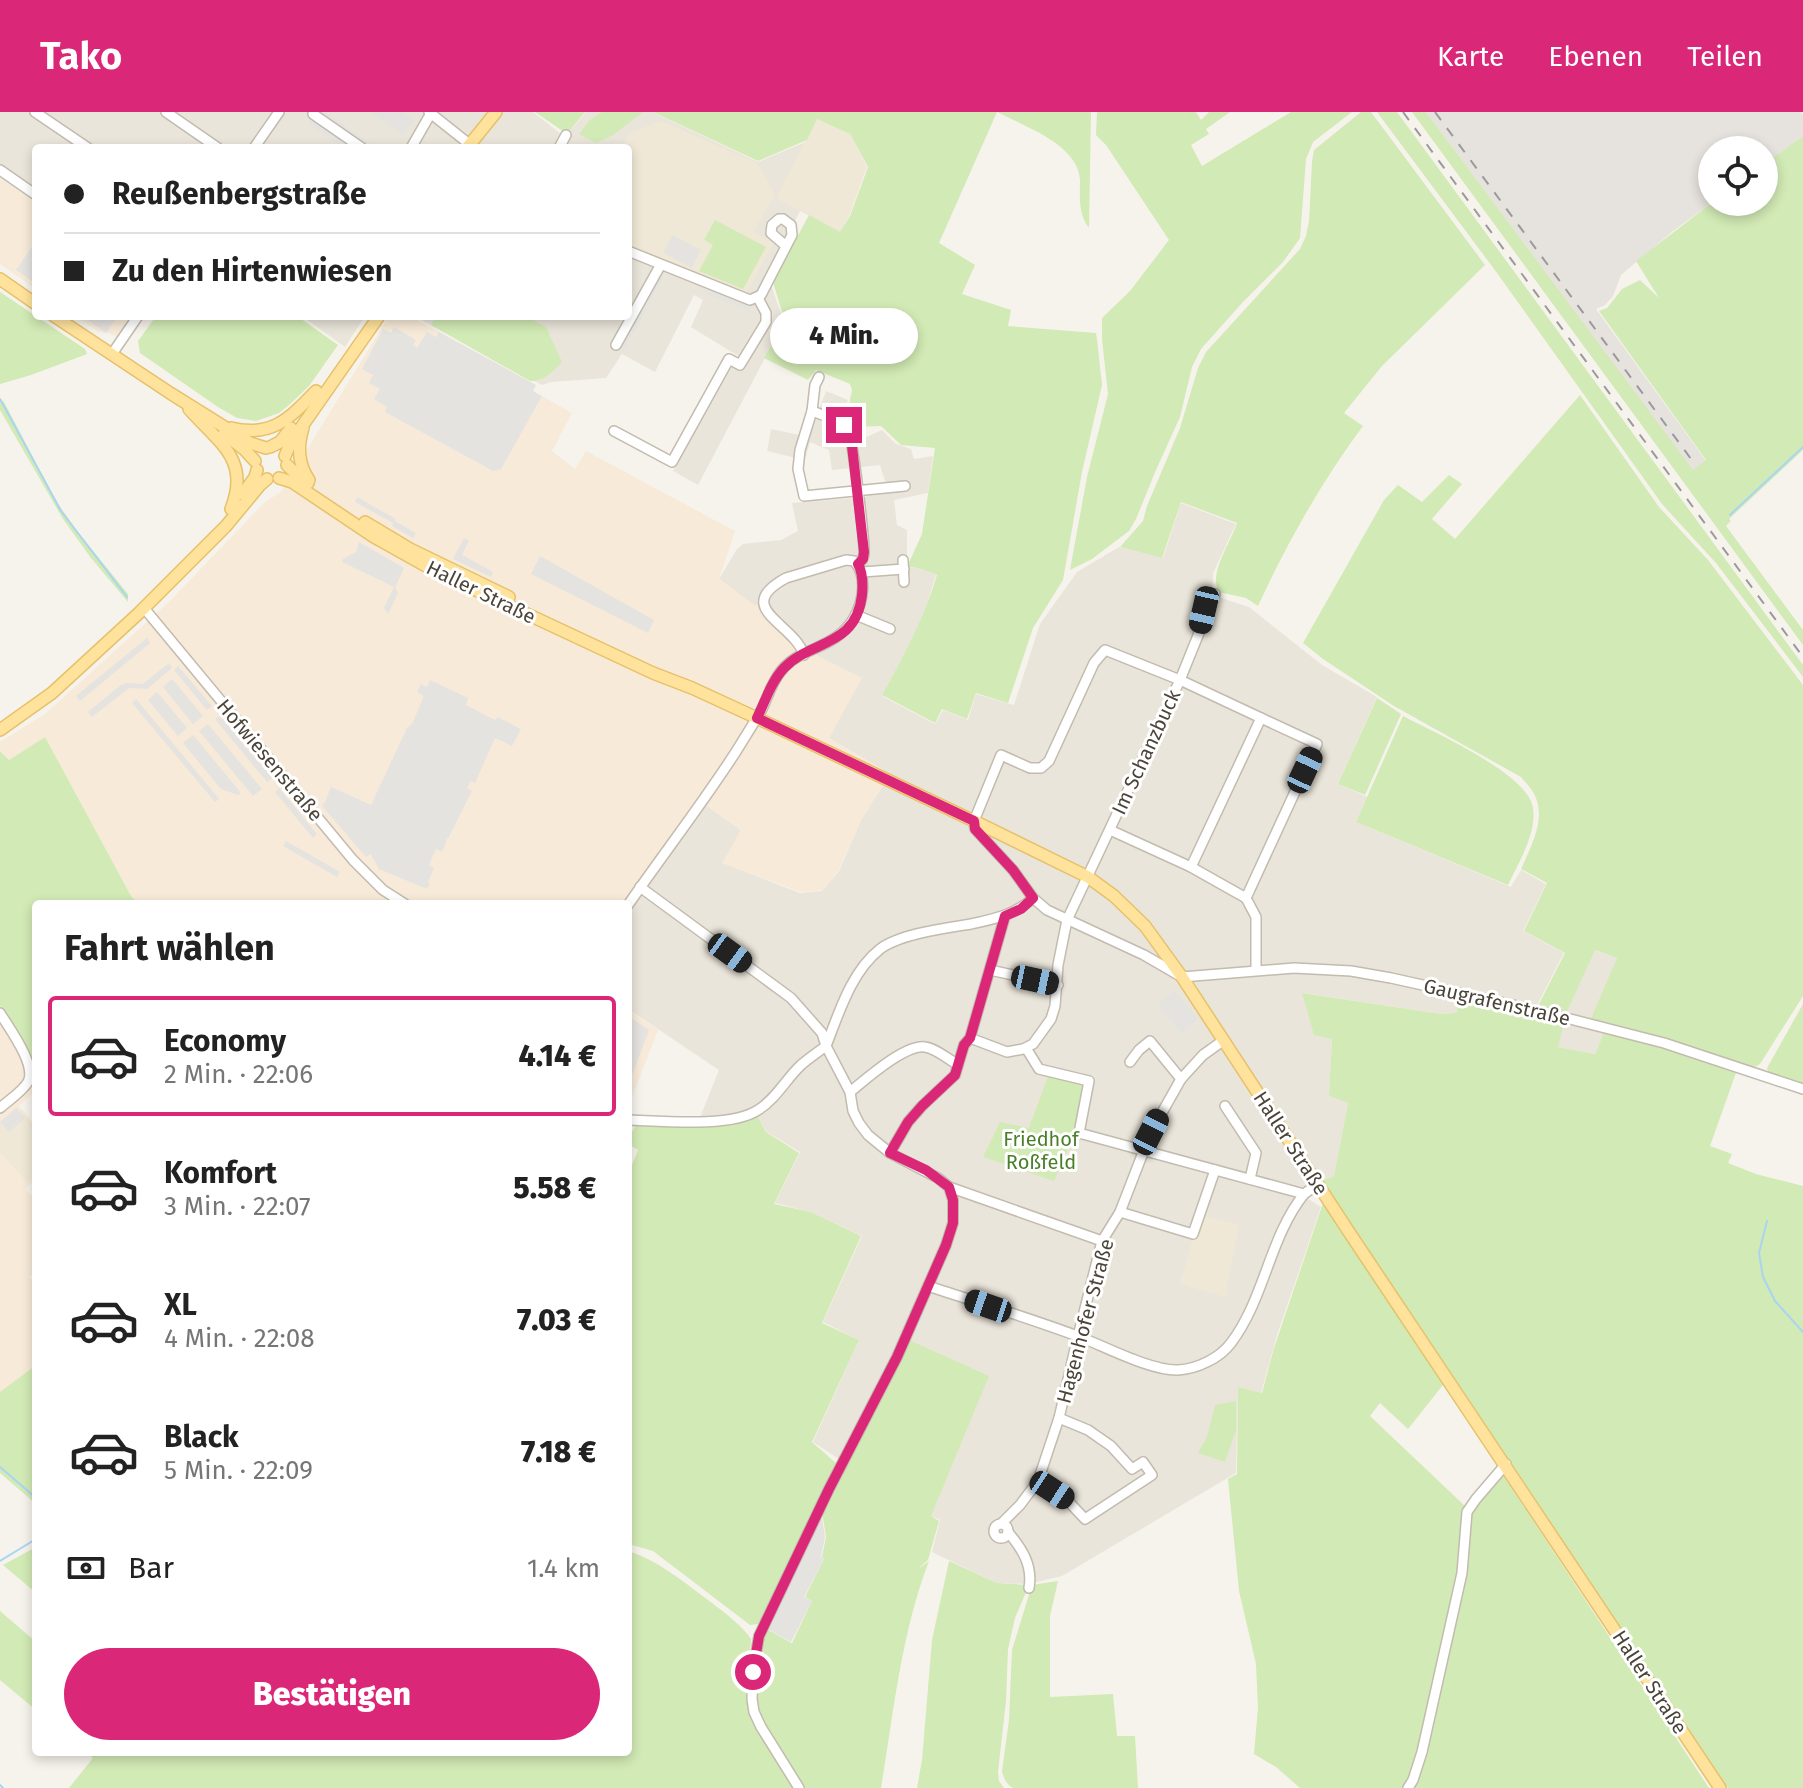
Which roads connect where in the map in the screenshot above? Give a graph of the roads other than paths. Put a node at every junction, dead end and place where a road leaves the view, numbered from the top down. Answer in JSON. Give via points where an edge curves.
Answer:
{"nodes":[{"id":1,"x":35,"y":112,"type":"edge"},
{"id":2,"x":166,"y":112,"type":"edge"},
{"id":3,"x":279,"y":112,"type":"edge"},
{"id":4,"x":496,"y":112,"type":"edge"},
{"id":5,"x":430,"y":113,"type":"edge"},
{"id":6,"x":313,"y":114,"type":"dead end"},
{"id":7,"x":566,"y":135,"type":"dead end"},
{"id":8,"x":82,"y":144,"type":"edge"},
{"id":9,"x":212,"y":144,"type":"edge"},
{"id":10,"x":257,"y":144,"type":"edge"},
{"id":11,"x":356,"y":144,"type":"edge"},
{"id":12,"x":413,"y":144,"type":"edge"},
{"id":13,"x":466,"y":144,"type":"edge"},
{"id":14,"x":472,"y":144,"type":"edge"},
{"id":15,"x":561,"y":144,"type":"edge"},
{"id":16,"x":0,"y":170,"type":"edge"},
{"id":17,"x":32,"y":192,"type":"edge"},
{"id":18,"x":786,"y":246,"type":"dead end"},
{"id":19,"x":632,"y":253,"type":"edge"},
{"id":20,"x":660,"y":266,"type":"junction"},
{"id":21,"x":0,"y":279,"type":"edge"},
{"id":22,"x":758,"y":298,"type":"junction"},
{"id":23,"x":32,"y":301,"type":"edge"},
{"id":24,"x":632,"y":316,"type":"edge"},
{"id":25,"x":60,"y":320,"type":"edge"},
{"id":26,"x":135,"y":320,"type":"edge"},
{"id":27,"x":367,"y":320,"type":"edge"},
{"id":28,"x":376,"y":320,"type":"edge"},
{"id":29,"x":630,"y":320,"type":"edge"},
{"id":30,"x":616,"y":345,"type":"dead end"},
{"id":31,"x":112,"y":354,"type":"junction"},
{"id":32,"x":819,"y":377,"type":"dead end"},
{"id":33,"x":316,"y":391,"type":"junction"},
{"id":34,"x":170,"y":393,"type":"junction"},
{"id":35,"x":186,"y":406,"type":"junction"},
{"id":36,"x":812,"y":411,"type":"junction"},
{"id":37,"x":305,"y":420,"type":"junction"},
{"id":38,"x":224,"y":426,"type":"junction"},
{"id":39,"x":614,"y":431,"type":"dead end"},
{"id":40,"x":268,"y":448,"type":"junction"},
{"id":41,"x":286,"y":460,"type":"junction"},
{"id":42,"x":256,"y":466,"type":"junction"},
{"id":43,"x":273,"y":478,"type":"junction"},
{"id":44,"x":905,"y":486,"type":"dead end"},
{"id":45,"x":314,"y":487,"type":"junction"},
{"id":46,"x":857,"y":491,"type":"junction"},
{"id":47,"x":231,"y":509,"type":"junction"},
{"id":48,"x":213,"y":537,"type":"junction"},
{"id":49,"x":860,"y":568,"type":"junction"},
{"id":50,"x":904,"y":582,"type":"dead end"},
{"id":51,"x":1215,"y":594,"type":"dead end"},
{"id":52,"x":144,"y":608,"type":"junction"},
{"id":53,"x":856,"y":615,"type":"junction"},
{"id":54,"x":890,"y":629,"type":"dead end"},
{"id":55,"x":804,"y":655,"type":"junction"},
{"id":56,"x":1180,"y":680,"type":"junction"},
{"id":57,"x":692,"y":688,"type":"junction"},
{"id":58,"x":759,"y":712,"type":"junction"},
{"id":59,"x":1261,"y":718,"type":"junction"},
{"id":60,"x":0,"y":730,"type":"edge"},
{"id":61,"x":974,"y":821,"type":"junction"},
{"id":62,"x":1110,"y":830,"type":"junction"},
{"id":63,"x":1191,"y":867,"type":"junction"},
{"id":64,"x":1088,"y":877,"type":"junction"},
{"id":65,"x":640,"y":887,"type":"junction"},
{"id":66,"x":1033,"y":898,"type":"junction"},
{"id":67,"x":1246,"y":898,"type":"junction"},
{"id":68,"x":399,"y":900,"type":"edge"},
{"id":69,"x":631,"y":900,"type":"edge"},
{"id":70,"x":1005,"y":916,"type":"junction"},
{"id":71,"x":1067,"y":920,"type":"junction"},
{"id":72,"x":1157,"y":941,"type":"junction"},
{"id":73,"x":1144,"y":955,"type":"junction"},
{"id":74,"x":990,"y":970,"type":"junction"},
{"id":75,"x":1256,"y":970,"type":"junction"},
{"id":76,"x":1182,"y":977,"type":"junction"},
{"id":77,"x":1058,"y":985,"type":"junction"},
{"id":78,"x":0,"y":1013,"type":"edge"},
{"id":79,"x":970,"y":1038,"type":"junction"},
{"id":80,"x":1224,"y":1040,"type":"junction"},
{"id":81,"x":826,"y":1046,"type":"junction"},
{"id":82,"x":1026,"y":1048,"type":"junction"},
{"id":83,"x":1130,"y":1062,"type":"dead end"},
{"id":84,"x":958,"y":1065,"type":"junction"},
{"id":85,"x":1181,"y":1079,"type":"junction"},
{"id":86,"x":1803,"y":1089,"type":"edge"},
{"id":87,"x":850,"y":1092,"type":"junction"},
{"id":88,"x":1225,"y":1106,"type":"dead end"},
{"id":89,"x":0,"y":1108,"type":"edge"},
{"id":90,"x":632,"y":1120,"type":"edge"},
{"id":91,"x":1145,"y":1150,"type":"junction"},
{"id":92,"x":890,"y":1153,"type":"junction"},
{"id":93,"x":1215,"y":1170,"type":"junction"},
{"id":94,"x":1250,"y":1179,"type":"junction"},
{"id":95,"x":1318,"y":1184,"type":"junction"},
{"id":96,"x":949,"y":1187,"type":"junction"},
{"id":97,"x":1304,"y":1194,"type":"junction"},
{"id":98,"x":1120,"y":1212,"type":"junction"},
{"id":99,"x":1102,"y":1241,"type":"junction"},
{"id":100,"x":928,"y":1286,"type":"junction"},
{"id":101,"x":1078,"y":1336,"type":"junction"},
{"id":102,"x":1059,"y":1418,"type":"junction"},
{"id":103,"x":1506,"y":1464,"type":"junction"},
{"id":104,"x":1038,"y":1481,"type":"junction"},
{"id":105,"x":1029,"y":1588,"type":"dead end"},
{"id":106,"x":799,"y":1788,"type":"edge"},
{"id":107,"x":1408,"y":1788,"type":"edge"},
{"id":108,"x":1720,"y":1788,"type":"edge"}],
"edges":[{"from":1,"to":8,"type":"street"},
{"from":2,"to":9,"type":"street"},
{"from":3,"to":10,"type":"street"},
{"from":4,"to":14,"type":"main road"},
{"from":5,"to":12,"type":"street"},
{"from":5,"to":13,"type":"street"},
{"from":6,"to":11,"type":"street"},
{"from":7,"to":15,"type":"street"},
{"from":16,"to":17,"type":"street"},
{"from":18,"to":22,"type":"street"},
{"from":19,"to":20,"type":"street"},
{"from":20,"to":22,"type":"street","via":[[746,299]]},
{"from":20,"to":24,"type":"street"},
{"from":21,"to":23,"type":"main road"},
{"from":22,"to":39,"type":"street","via":[[766,322],[740,365],[729,359],[672,462]]},
{"from":25,"to":31,"type":"main road"},
{"from":26,"to":31,"type":"street"},
{"from":27,"to":33,"type":"main road"},
{"from":28,"to":37,"type":"main road"},
{"from":29,"to":30,"type":"street"},
{"from":31,"to":34,"type":"main road"},
{"from":32,"to":36,"type":"street"},
{"from":33,"to":38,"type":"main road","via":[[276,426],[252,431]]},
{"from":33,"to":40,"type":"main road","via":[[285,437]]},
{"from":34,"to":35,"type":"main road"},
{"from":34,"to":38,"type":"main road"},
{"from":35,"to":42,"type":"main road","via":[[245,450]]},
{"from":35,"to":47,"type":"main road","via":[[232,457],[237,488]]},
{"from":36,"to":46,"type":"street","via":[[844,425],[851,437]]},
{"from":36,"to":46,"type":"street","via":[[798,469],[804,496]]},
{"from":37,"to":41,"type":"main road","via":[[287,448]]},
{"from":37,"to":45,"type":"main road","via":[[299,456]]},
{"from":38,"to":40,"type":"main road"},
{"from":40,"to":41,"type":"main road","via":[[279,449]]},
{"from":40,"to":42,"type":"main road","via":[[259,453]]},
{"from":41,"to":43,"type":"main road","via":[[284,473]]},
{"from":41,"to":45,"type":"main road","name":"Haller Straße"},
{"from":42,"to":43,"type":"main road","via":[[259,474]]},
{"from":42,"to":47,"type":"main road","via":[[251,485]]},
{"from":43,"to":48,"type":"main road"},
{"from":43,"to":57,"type":"main road","name":"Haller Straße","via":[[292,482],[423,564]]},
{"from":44,"to":46,"type":"street"},
{"from":45,"to":57,"type":"main road","name":"Haller Straße","via":[[410,549]]},
{"from":46,"to":49,"type":"street","via":[[864,552]]},
{"from":47,"to":48,"type":"main road"},
{"from":48,"to":52,"type":"main road"},
{"from":49,"to":50,"type":"street","via":[[903,565]]},
{"from":49,"to":53,"type":"street","via":[[862,596]]},
{"from":49,"to":55,"type":"street","via":[[851,559],[786,578],[763,599],[765,610],[797,640]]},
{"from":51,"to":56,"type":"street","name":"Im Schanzbuck","via":[[1204,610]]},
{"from":52,"to":60,"type":"main road","via":[[52,693]]},
{"from":52,"to":68,"type":"street","name":"Hofwiesenstraße","via":[[353,860]]},
{"from":53,"to":54,"type":"street"},
{"from":53,"to":55,"type":"street","via":[[838,637]]},
{"from":55,"to":58,"type":"street","via":[[784,668]]},
{"from":56,"to":59,"type":"street","name":"Im Schanzbuck"},
{"from":56,"to":61,"type":"street","name":"Im Schanzbuck","via":[[1105,650],[1049,761],[1030,768],[1001,755]]},
{"from":56,"to":62,"type":"street","name":"Im Schanzbuck"},
{"from":57,"to":58,"type":"main road","name":"Haller Straße"},
{"from":58,"to":61,"type":"main road","name":"Haller Straße"},
{"from":58,"to":65,"type":"street"},
{"from":59,"to":63,"type":"street"},
{"from":59,"to":67,"type":"street","name":"Im Schanzbuck","via":[[1317,744]]},
{"from":61,"to":64,"type":"main road","name":"Haller Straße"},
{"from":61,"to":66,"type":"street","via":[[975,829]]},
{"from":62,"to":63,"type":"street","name":"Im Schanzbuck"},
{"from":62,"to":64,"type":"street"},
{"from":63,"to":67,"type":"street","name":"Im Schanzbuck"},
{"from":64,"to":71,"type":"street"},
{"from":64,"to":72,"type":"main road","name":"Haller Straße"},
{"from":65,"to":69,"type":"street"},
{"from":65,"to":81,"type":"street","via":[[791,998],[822,1033]]},
{"from":66,"to":70,"type":"street"},
{"from":66,"to":71,"type":"street"},
{"from":67,"to":75,"type":"street","via":[[1256,917]]},
{"from":70,"to":74,"type":"street"},
{"from":70,"to":81,"type":"street","via":[[930,931],[881,949],[857,976]]},
{"from":71,"to":73,"type":"street"},
{"from":71,"to":77,"type":"street"},
{"from":72,"to":73,"type":"street"},
{"from":72,"to":76,"type":"main road","name":"Haller Straße"},
{"from":73,"to":76,"type":"street"},
{"from":74,"to":77,"type":"street"},
{"from":74,"to":79,"type":"street"},
{"from":75,"to":76,"type":"street","name":"Gaugrafenstraße"},
{"from":75,"to":86,"type":"street","name":"Gaugrafenstraße","via":[[1351,971],[1402,980],[1664,1043]]},
{"from":76,"to":80,"type":"main road","name":"Haller Straße"},
{"from":77,"to":82,"type":"street","via":[[1051,1019]]},
{"from":78,"to":89,"type":"street","via":[[30,1072],[26,1084]]},
{"from":79,"to":82,"type":"street","via":[[1007,1052]]},
{"from":79,"to":84,"type":"street"},
{"from":80,"to":85,"type":"street","name":"Hagenhofer Straße"},
{"from":80,"to":95,"type":"main road","name":"Haller Straße"},
{"from":81,"to":87,"type":"street"},
{"from":81,"to":90,"type":"street","via":[[747,1116],[699,1122]]},
{"from":82,"to":91,"type":"street","via":[[1039,1069],[1089,1081],[1079,1133]]},
{"from":83,"to":85,"type":"street","via":[[1150,1041]]},
{"from":84,"to":87,"type":"street","via":[[927,1046],[917,1047]]},
{"from":84,"to":92,"type":"street","via":[[955,1075],[908,1122]]},
{"from":85,"to":91,"type":"street","name":"Hagenhofer Straße"},
{"from":87,"to":92,"type":"street","via":[[859,1123]]},
{"from":88,"to":94,"type":"street","via":[[1256,1153]]},
{"from":91,"to":93,"type":"street"},
{"from":91,"to":98,"type":"street","name":"Hagenhofer Straße"},
{"from":92,"to":96,"type":"street"},
{"from":93,"to":94,"type":"street"},
{"from":93,"to":98,"type":"street","via":[[1193,1234]]},
{"from":94,"to":97,"type":"street"},
{"from":95,"to":97,"type":"street"},
{"from":95,"to":103,"type":"main road","name":"Haller Straße"},
{"from":96,"to":99,"type":"street"},
{"from":96,"to":100,"type":"street","via":[[953,1223]]},
{"from":97,"to":101,"type":"street","via":[[1285,1223],[1250,1311],[1230,1344],[1215,1357],[1196,1367],[1159,1368]]},
{"from":98,"to":99,"type":"street","name":"Hagenhofer Straße"},
{"from":99,"to":101,"type":"street","name":"Hagenhofer Straße"},
{"from":100,"to":101,"type":"street"},
{"from":100,"to":106,"type":"street","via":[[759,1636],[754,1712]]},
{"from":101,"to":102,"type":"street","name":"Hagenhofer Straße"},
{"from":102,"to":104,"type":"street","name":"Hagenhofer Straße"},
{"from":102,"to":104,"type":"street","via":[[1111,1446],[1132,1469],[1143,1462],[1152,1475],[1085,1519]]},
{"from":103,"to":107,"type":"street","via":[[1467,1512],[1459,1588],[1422,1752]]},
{"from":103,"to":108,"type":"main road","name":"Haller Straße"},
{"from":104,"to":105,"type":"street","name":"Hagenhofer Straße","via":[[1004,1528],[1030,1566]]}]}
